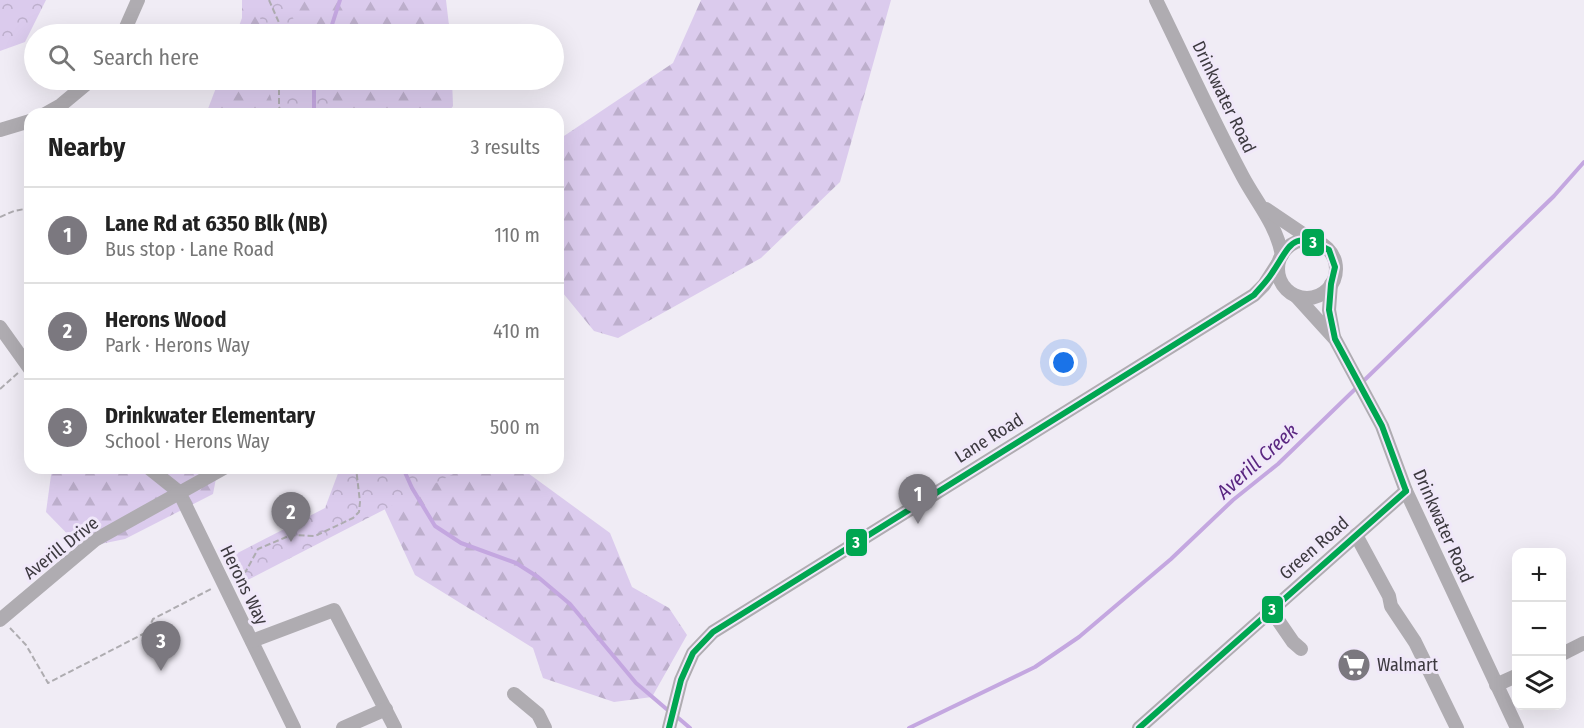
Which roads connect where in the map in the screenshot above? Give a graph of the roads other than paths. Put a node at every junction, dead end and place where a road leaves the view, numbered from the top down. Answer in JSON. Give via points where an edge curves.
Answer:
{"nodes":[{"id":1,"x":138,"y":0,"type":"edge"},
{"id":2,"x":1156,"y":0,"type":"edge"},
{"id":3,"x":127,"y":24,"type":"edge"},
{"id":4,"x":79,"y":90,"type":"edge"},
{"id":5,"x":56,"y":108,"type":"edge"},
{"id":6,"x":24,"y":123,"type":"edge"},
{"id":7,"x":0,"y":130,"type":"edge"},
{"id":8,"x":1264,"y":208,"type":"junction"},
{"id":9,"x":1313,"y":241,"type":"junction"},
{"id":10,"x":1280,"y":259,"type":"junction"},
{"id":11,"x":1331,"y":284,"type":"junction"},
{"id":12,"x":1293,"y":294,"type":"junction"},
{"id":13,"x":1254,"y":295,"type":"junction"},
{"id":14,"x":0,"y":327,"type":"edge"},
{"id":15,"x":1335,"y":339,"type":"junction"},
{"id":16,"x":24,"y":361,"type":"edge"},
{"id":17,"x":156,"y":474,"type":"edge"},
{"id":18,"x":213,"y":474,"type":"edge"},
{"id":19,"x":1406,"y":491,"type":"junction"},
{"id":20,"x":179,"y":492,"type":"junction"},
{"id":21,"x":1356,"y":535,"type":"junction"},
{"id":22,"x":1271,"y":610,"type":"junction"},
{"id":23,"x":0,"y":619,"type":"edge"},
{"id":24,"x":252,"y":641,"type":"junction"},
{"id":25,"x":1584,"y":643,"type":"edge"},
{"id":26,"x":1301,"y":649,"type":"dead end"},
{"id":27,"x":1566,"y":652,"type":"edge"},
{"id":28,"x":1512,"y":677,"type":"edge"},
{"id":29,"x":1496,"y":685,"type":"junction"},
{"id":30,"x":514,"y":694,"type":"dead end"},
{"id":31,"x":386,"y":709,"type":"junction"},
{"id":32,"x":294,"y":728,"type":"edge"},
{"id":33,"x":343,"y":728,"type":"edge"},
{"id":34,"x":395,"y":728,"type":"edge"},
{"id":35,"x":545,"y":728,"type":"edge"},
{"id":36,"x":669,"y":728,"type":"edge"},
{"id":37,"x":1139,"y":728,"type":"edge"},
{"id":38,"x":1457,"y":728,"type":"edge"},
{"id":39,"x":1517,"y":728,"type":"edge"}],
"edges":[{"from":1,"to":3,"type":"street"},
{"from":2,"to":8,"type":"street","name":"Drinkwater Road","via":[[1244,179]]},
{"from":4,"to":5,"type":"street"},
{"from":6,"to":7,"type":"street"},
{"from":8,"to":9,"type":"street","name":"Drinkwater Road"},
{"from":8,"to":10,"type":"street","name":"Drinkwater Road","via":[[1274,229]]},
{"from":9,"to":10,"type":"street","via":[[1295,242]]},
{"from":9,"to":11,"type":"street","via":[[1329,250],[1333,258],[1335,276]]},
{"from":10,"to":12,"type":"street","via":[[1280,279]]},
{"from":10,"to":13,"type":"street","name":"Lane Road"},
{"from":11,"to":12,"type":"street","via":[[1315,297]]},
{"from":11,"to":15,"type":"street","name":"Drinkwater Road","via":[[1329,310]]},
{"from":12,"to":13,"type":"street","name":"Lane Road"},
{"from":12,"to":15,"type":"street","name":"Drinkwater Road"},
{"from":13,"to":36,"type":"street","name":"Lane Road","via":[[713,632],[693,653],[681,680]]},
{"from":14,"to":16,"type":"street"},
{"from":15,"to":19,"type":"street","name":"Drinkwater Road","via":[[1382,426]]},
{"from":17,"to":20,"type":"street","name":"Herons Way"},
{"from":18,"to":20,"type":"street","name":"Averill Drive"},
{"from":19,"to":21,"type":"street","name":"Green Road"},
{"from":19,"to":29,"type":"street","name":"Drinkwater Road"},
{"from":20,"to":23,"type":"street","name":"Averill Drive","via":[[95,540]]},
{"from":20,"to":24,"type":"street","name":"Herons Way"},
{"from":21,"to":22,"type":"street","name":"Green Road"},
{"from":21,"to":38,"type":"street"},
{"from":22,"to":26,"type":"street"},
{"from":22,"to":37,"type":"street","name":"Green Road"},
{"from":24,"to":31,"type":"street","via":[[334,610]]},
{"from":24,"to":32,"type":"street","name":"Herons Way"},
{"from":25,"to":27,"type":"street"},
{"from":28,"to":29,"type":"street"},
{"from":29,"to":39,"type":"street","name":"Drinkwater Road"},
{"from":30,"to":35,"type":"street","via":[[538,714]]},
{"from":31,"to":33,"type":"street"},
{"from":31,"to":34,"type":"street"}]}
